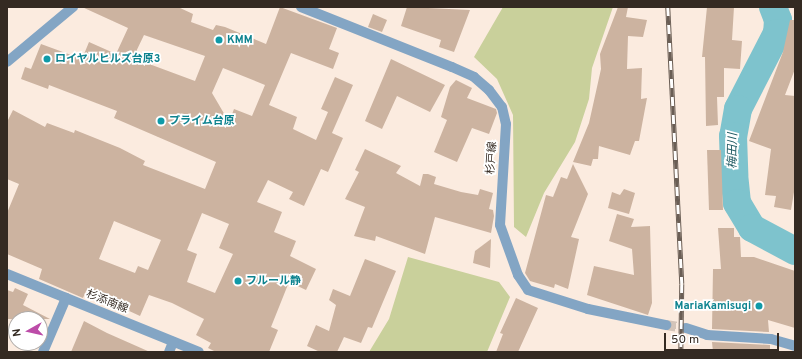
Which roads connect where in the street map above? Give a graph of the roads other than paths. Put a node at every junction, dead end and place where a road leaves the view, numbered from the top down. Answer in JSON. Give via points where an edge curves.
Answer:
{"nodes":[{"id":1,"x":73,"y":7,"type":"edge"},
{"id":2,"x":300,"y":7,"type":"edge"},
{"id":3,"x":7,"y":62,"type":"edge"},
{"id":4,"x":7,"y":274,"type":"edge"},
{"id":5,"x":66,"y":298,"type":"junction"},
{"id":6,"x":666,"y":325,"type":"tunnel mouth"},
{"id":7,"x":686,"y":328,"type":"tunnel mouth"},
{"id":8,"x":173,"y":342,"type":"junction"},
{"id":9,"x":792,"y":344,"type":"edge"},
{"id":10,"x":43,"y":352,"type":"edge"},
{"id":11,"x":169,"y":352,"type":"edge"},
{"id":12,"x":199,"y":352,"type":"edge"}],
"edges":[{"from":1,"to":3,"type":"street"},
{"from":2,"to":6,"type":"street","name":"杉戸線","via":[[452,67],[474,77],[490,90],[502,107],[506,124],[500,225],[521,283],[528,290],[588,309]]},
{"from":4,"to":5,"type":"street","name":"杉添南線"},
{"from":5,"to":8,"type":"street","name":"杉添南線"},
{"from":5,"to":10,"type":"street"},
{"from":7,"to":9,"type":"street","via":[[708,335]]},
{"from":8,"to":11,"type":"street"},
{"from":8,"to":12,"type":"street","name":"杉添南線"}]}
